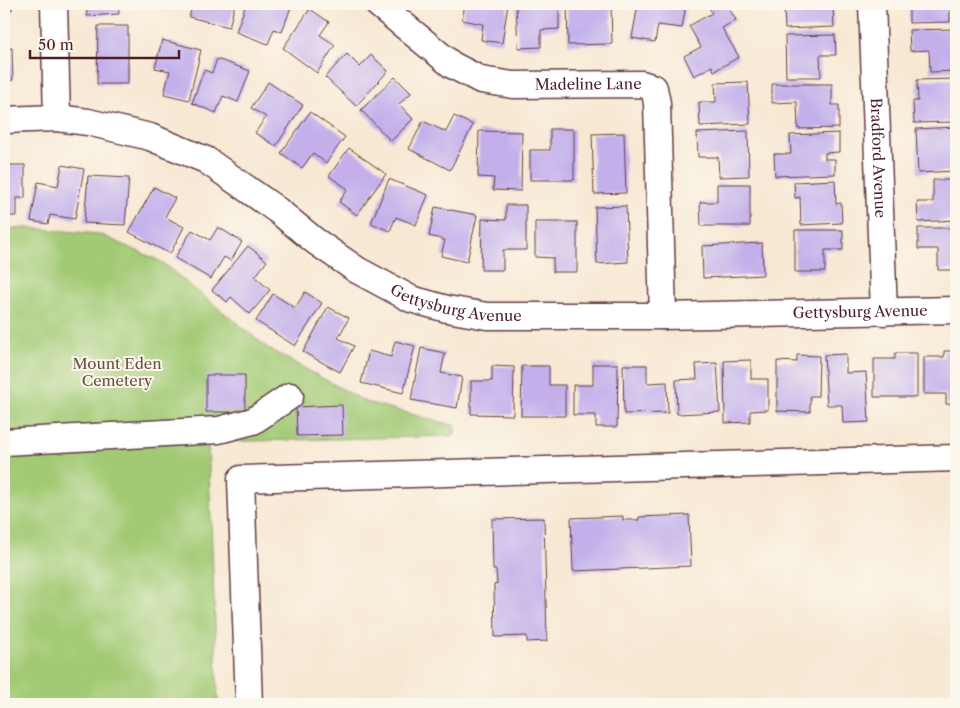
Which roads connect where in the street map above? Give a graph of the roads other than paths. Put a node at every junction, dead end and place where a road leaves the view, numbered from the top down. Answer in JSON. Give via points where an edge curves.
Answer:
{"nodes":[{"id":1,"x":54,"y":4,"type":"edge"},
{"id":2,"x":378,"y":4,"type":"edge"},
{"id":3,"x":872,"y":4,"type":"edge"},
{"id":4,"x":57,"y":118,"type":"junction"},
{"id":5,"x":4,"y":120,"type":"edge"},
{"id":6,"x":956,"y":310,"type":"edge"},
{"id":7,"x":884,"y":312,"type":"junction"},
{"id":8,"x":663,"y":316,"type":"junction"},
{"id":9,"x":290,"y":396,"type":"dead end"},
{"id":10,"x":4,"y":442,"type":"edge"},
{"id":11,"x":956,"y":458,"type":"edge"},
{"id":12,"x":249,"y":704,"type":"edge"}],
"edges":[{"from":1,"to":4,"type":"street"},
{"from":2,"to":8,"type":"street","name":"Madeline Lane","via":[[452,66],[481,80],[513,85],[642,84],[654,88],[658,103]]},
{"from":3,"to":7,"type":"street","name":"Bradford Avenue"},
{"from":4,"to":5,"type":"street","name":"Gettysburg Avenue"},
{"from":4,"to":8,"type":"street","name":"Gettysburg Avenue","via":[[150,137],[206,160],[357,270],[411,299],[447,310],[487,316]]},
{"from":6,"to":7,"type":"street","name":"Gettysburg Avenue"},
{"from":7,"to":8,"type":"street","name":"Gettysburg Avenue"},
{"from":9,"to":10,"type":"street","via":[[254,421],[219,430]]},
{"from":11,"to":12,"type":"street","via":[[241,479]]}]}
